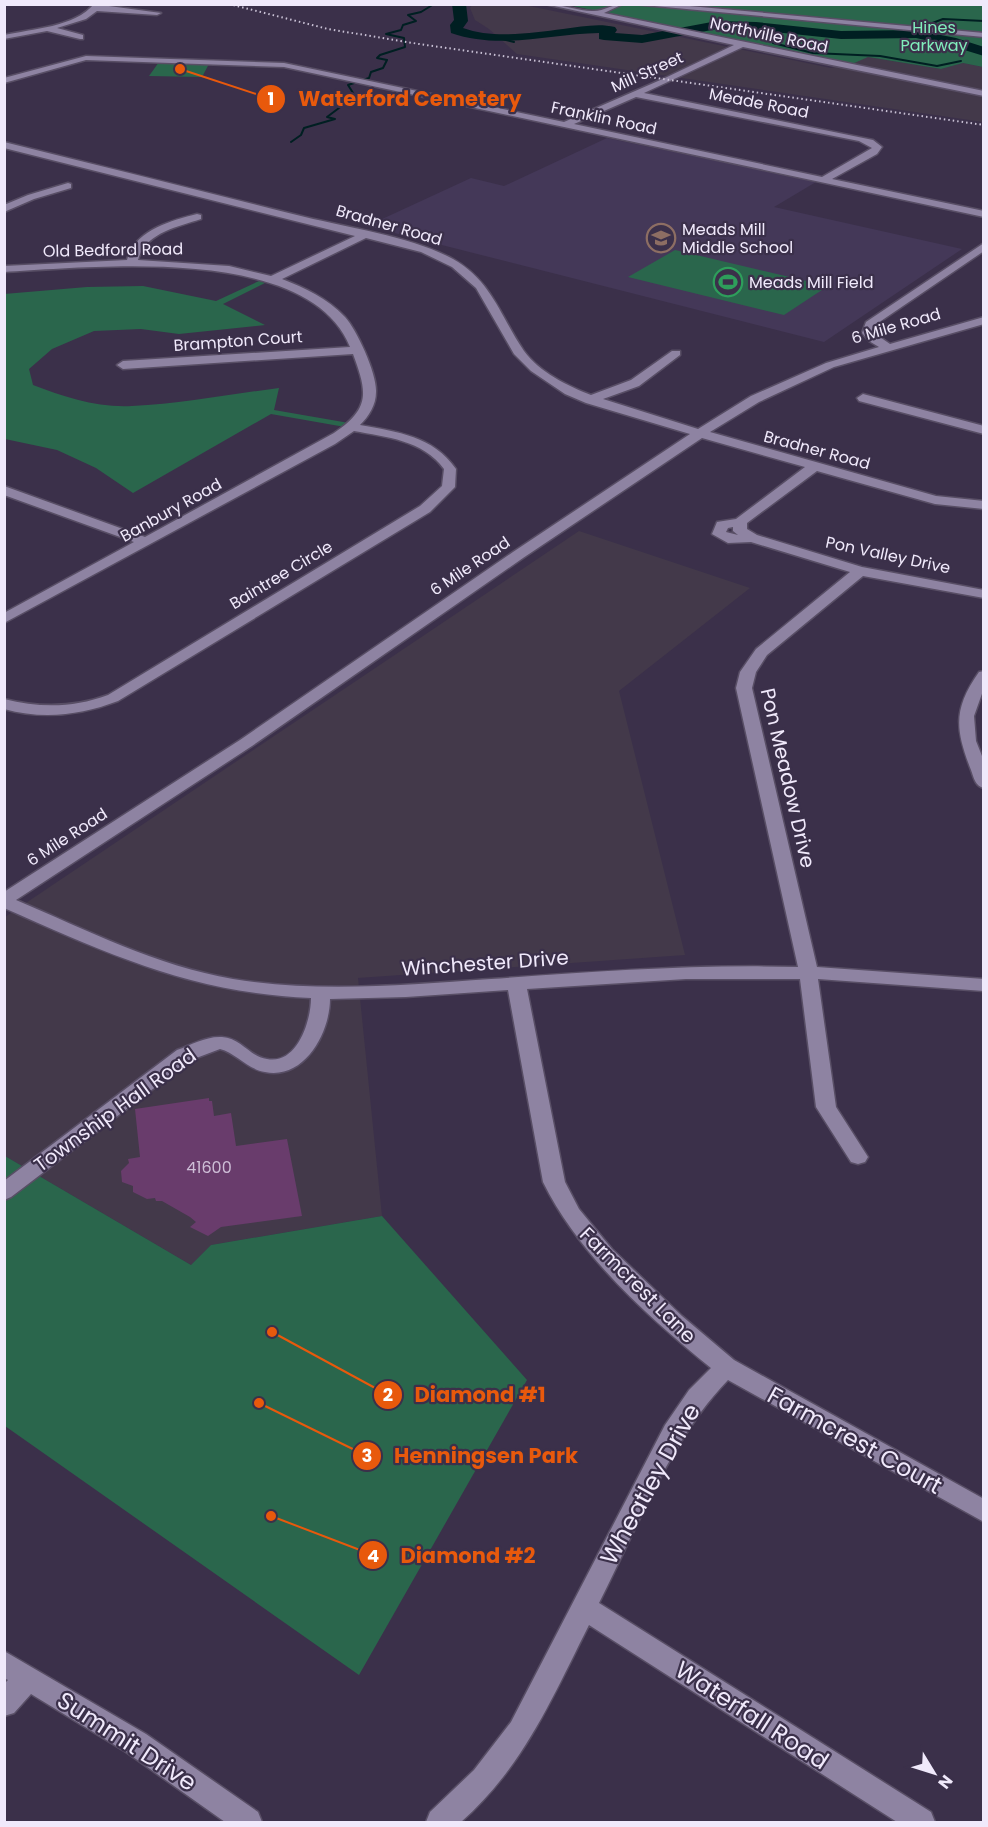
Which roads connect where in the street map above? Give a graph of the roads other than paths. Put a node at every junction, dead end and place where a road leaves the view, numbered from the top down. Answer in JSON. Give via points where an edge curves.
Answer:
{"nodes":[{"id":1,"x":548,"y":4,"type":"edge"},
{"id":2,"x":620,"y":4,"type":"edge"},
{"id":3,"x":636,"y":4,"type":"edge"},
{"id":4,"x":718,"y":4,"type":"edge"},
{"id":5,"x":97,"y":7,"type":"edge"},
{"id":6,"x":772,"y":7,"type":"dead end"},
{"id":7,"x":157,"y":13,"type":"dead end"},
{"id":8,"x":595,"y":14,"type":"junction"},
{"id":9,"x":45,"y":28,"type":"junction"},
{"id":10,"x":984,"y":35,"type":"edge"},
{"id":11,"x":5,"y":36,"type":"edge"},
{"id":12,"x":80,"y":37,"type":"dead end"},
{"id":13,"x":742,"y":44,"type":"junction"},
{"id":14,"x":4,"y":81,"type":"edge"},
{"id":15,"x":634,"y":94,"type":"junction"},
{"id":16,"x":984,"y":94,"type":"edge"},
{"id":17,"x":564,"y":125,"type":"junction"},
{"id":18,"x":4,"y":145,"type":"edge"},
{"id":19,"x":823,"y":180,"type":"junction"},
{"id":20,"x":68,"y":186,"type":"dead end"},
{"id":21,"x":4,"y":209,"type":"edge"},
{"id":22,"x":984,"y":214,"type":"edge"},
{"id":23,"x":197,"y":217,"type":"dead end"},
{"id":24,"x":367,"y":234,"type":"junction"},
{"id":25,"x":984,"y":246,"type":"edge"},
{"id":26,"x":132,"y":263,"type":"junction"},
{"id":27,"x":4,"y":269,"type":"edge"},
{"id":28,"x":271,"y":280,"type":"junction"},
{"id":29,"x":984,"y":320,"type":"edge"},
{"id":30,"x":887,"y":347,"type":"junction"},
{"id":31,"x":356,"y":350,"type":"junction"},
{"id":32,"x":676,"y":353,"type":"dead end"},
{"id":33,"x":123,"y":365,"type":"dead end"},
{"id":34,"x":863,"y":398,"type":"dead end"},
{"id":35,"x":590,"y":400,"type":"junction"},
{"id":36,"x":352,"y":427,"type":"junction"},
{"id":37,"x":984,"y":430,"type":"edge"},
{"id":38,"x":700,"y":433,"type":"junction"},
{"id":39,"x":815,"y":466,"type":"junction"},
{"id":40,"x":4,"y":490,"type":"edge"},
{"id":41,"x":984,"y":506,"type":"edge"},
{"id":42,"x":740,"y":522,"type":"junction"},
{"id":43,"x":752,"y":538,"type":"junction"},
{"id":44,"x":146,"y":542,"type":"junction"},
{"id":45,"x":860,"y":571,"type":"junction"},
{"id":46,"x":984,"y":594,"type":"edge"},
{"id":47,"x":4,"y":619,"type":"edge"},
{"id":48,"x":984,"y":675,"type":"edge"},
{"id":49,"x":4,"y":705,"type":"edge"},
{"id":50,"x":984,"y":783,"type":"edge"},
{"id":51,"x":4,"y":900,"type":"edge"},
{"id":52,"x":808,"y":973,"type":"junction"},
{"id":53,"x":516,"y":983,"type":"junction"},
{"id":54,"x":984,"y":985,"type":"edge"},
{"id":55,"x":320,"y":993,"type":"junction"},
{"id":56,"x":858,"y":1157,"type":"dead end"},
{"id":57,"x":4,"y":1192,"type":"edge"},
{"id":58,"x":726,"y":1367,"type":"junction"},
{"id":59,"x":984,"y":1512,"type":"edge"},
{"id":60,"x":583,"y":1607,"type":"junction"},
{"id":61,"x":4,"y":1663,"type":"edge"},
{"id":62,"x":28,"y":1677,"type":"junction"},
{"id":63,"x":4,"y":1704,"type":"edge"},
{"id":64,"x":248,"y":1822,"type":"edge"},
{"id":65,"x":440,"y":1822,"type":"edge"},
{"id":66,"x":921,"y":1822,"type":"edge"}],
"edges":[{"from":1,"to":8,"type":"street","name":"Northville Road"},
{"from":2,"to":8,"type":"street"},
{"from":3,"to":10,"type":"street"},
{"from":4,"to":6,"type":"street"},
{"from":5,"to":7,"type":"street"},
{"from":5,"to":9,"type":"street","via":[[76,20]]},
{"from":8,"to":13,"type":"street","name":"Northville Road"},
{"from":9,"to":11,"type":"street"},
{"from":9,"to":12,"type":"street"},
{"from":13,"to":15,"type":"street","name":"Mill Street"},
{"from":13,"to":16,"type":"street","name":"Northville Road"},
{"from":14,"to":17,"type":"street","name":"Franklin Road","via":[[92,58],[269,63]]},
{"from":15,"to":17,"type":"street","name":"Mill Street"},
{"from":15,"to":19,"type":"street","name":"Meade Road","via":[[876,145],[874,152]]},
{"from":17,"to":19,"type":"street","name":"Franklin Road"},
{"from":18,"to":24,"type":"street","name":"Bradner Road"},
{"from":19,"to":22,"type":"street","name":"Franklin Road"},
{"from":20,"to":21,"type":"street"},
{"from":23,"to":26,"type":"street","via":[[140,242],[133,251]]},
{"from":24,"to":28,"type":"street"},
{"from":24,"to":35,"type":"street","name":"Bradner Road","via":[[425,250],[465,270],[481,286],[526,360],[552,381]]},
{"from":25,"to":30,"type":"street","via":[[870,324],[870,336]]},
{"from":26,"to":27,"type":"street","name":"Old Bedford Road"},
{"from":26,"to":28,"type":"street","name":"Old Bedford Road","via":[[206,267]]},
{"from":28,"to":31,"type":"street","name":"Old Bedford Road","via":[[303,292],[331,309],[345,325]]},
{"from":29,"to":30,"type":"street","name":"6 Mile Road"},
{"from":30,"to":38,"type":"street","name":"6 Mile Road","via":[[779,387]]},
{"from":31,"to":33,"type":"street","name":"Brampton Court"},
{"from":31,"to":36,"type":"street","name":"Old Bedford Road","via":[[371,394],[365,412]]},
{"from":32,"to":35,"type":"street","via":[[635,383]]},
{"from":34,"to":37,"type":"street"},
{"from":35,"to":38,"type":"street","name":"Bradner Road"},
{"from":36,"to":44,"type":"street","name":"Banbury Road"},
{"from":36,"to":49,"type":"street","name":"Baintree Circle","via":[[411,440],[435,452],[450,469],[448,487],[425,508],[113,698],[59,711]]},
{"from":38,"to":39,"type":"street","name":"Bradner Road"},
{"from":38,"to":51,"type":"street","name":"6 Mile Road","via":[[246,743]]},
{"from":39,"to":41,"type":"street","name":"Bradner Road","via":[[935,500]]},
{"from":39,"to":42,"type":"street","name":"Pon Valley Drive"},
{"from":40,"to":44,"type":"street"},
{"from":42,"to":43,"type":"street","via":[[740,531]]},
{"from":42,"to":43,"type":"street","name":"Pon Valley Drive","via":[[722,525],[719,534],[733,540]]},
{"from":43,"to":45,"type":"street","name":"Pon Valley Drive"},
{"from":44,"to":47,"type":"street","name":"Banbury Road"},
{"from":45,"to":46,"type":"street","name":"Pon Valley Drive"},
{"from":45,"to":52,"type":"street","name":"Pon Meadow Drive","via":[[761,652],[745,680],[745,697]]},
{"from":48,"to":50,"type":"street","via":[[973,690],[964,715],[967,740]]},
{"from":51,"to":55,"type":"street","name":"Winchester Drive","via":[[165,970],[232,985]]},
{"from":52,"to":53,"type":"street","name":"Winchester Drive","via":[[688,972]]},
{"from":52,"to":54,"type":"street","name":"Winchester Drive"},
{"from":52,"to":56,"type":"street","name":"Pon Meadow Drive","via":[[826,1107]]},
{"from":53,"to":55,"type":"street","name":"Winchester Drive"},
{"from":53,"to":58,"type":"street","name":"Farmcrest Lane","via":[[549,1166],[563,1204],[598,1250],[691,1340]]},
{"from":55,"to":57,"type":"street","name":"Township Hall Road","via":[[317,1024],[299,1055],[275,1067],[254,1062],[232,1046],[203,1046],[184,1055]]},
{"from":58,"to":59,"type":"street","name":"Farmcrest Court"},
{"from":58,"to":60,"type":"street","name":"Wheatley Drive","via":[[697,1397],[673,1431]]},
{"from":60,"to":65,"type":"street","via":[[521,1731],[470,1797]]},
{"from":60,"to":66,"type":"street","name":"Waterfall Road"},
{"from":61,"to":62,"type":"street","name":"Summit Drive"},
{"from":62,"to":63,"type":"street"},
{"from":62,"to":64,"type":"street","name":"Summit Drive","via":[[136,1743]]}]}
